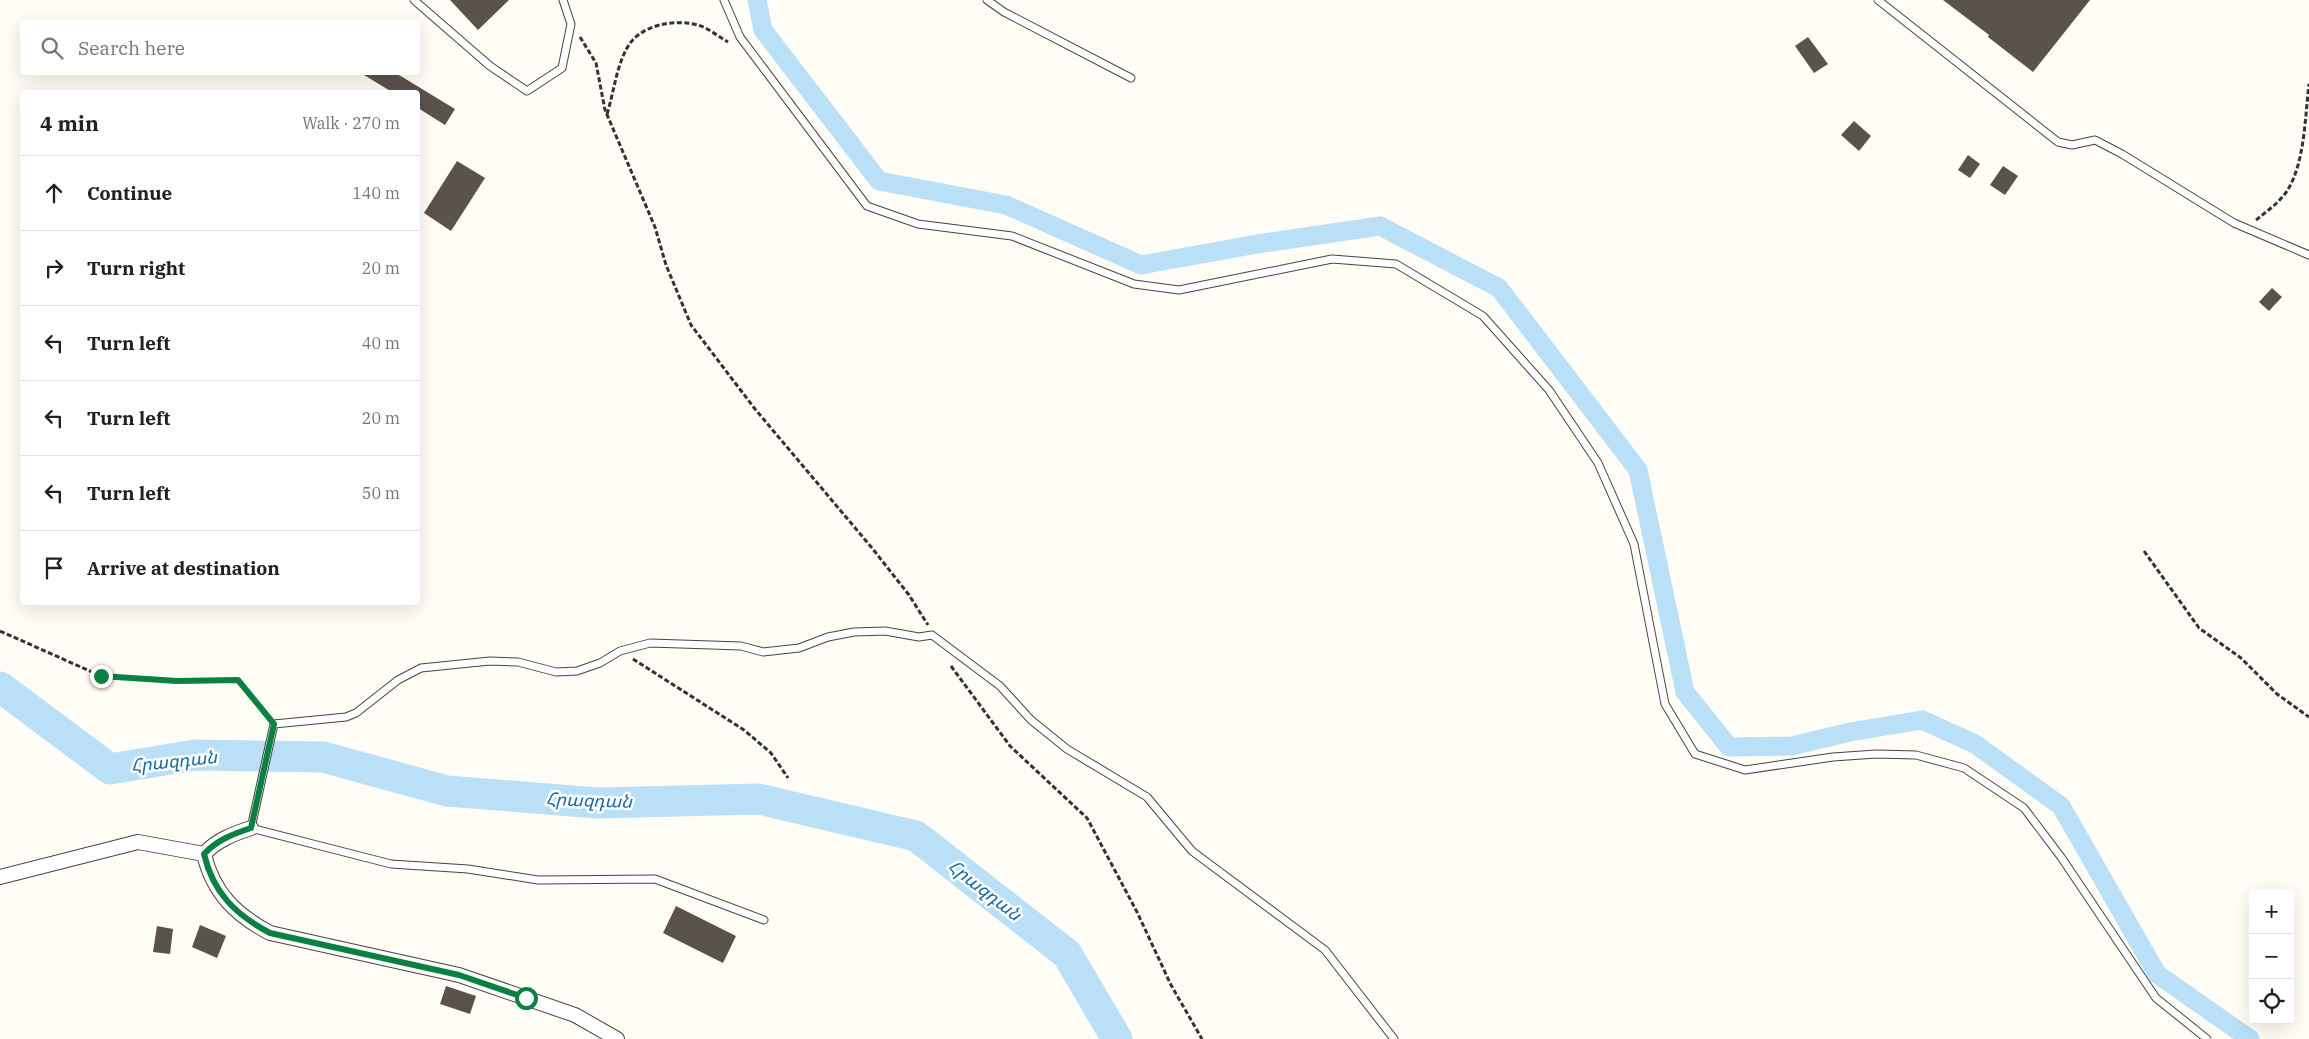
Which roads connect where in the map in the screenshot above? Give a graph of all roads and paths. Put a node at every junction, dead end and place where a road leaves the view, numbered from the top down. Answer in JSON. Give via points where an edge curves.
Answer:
{"nodes":[{"id":1,"x":414,"y":0,"type":"edge"},
{"id":2,"x":563,"y":0,"type":"edge"},
{"id":3,"x":724,"y":0,"type":"edge"},
{"id":4,"x":987,"y":0,"type":"edge"},
{"id":5,"x":1878,"y":0,"type":"edge"},
{"id":6,"x":571,"y":24,"type":"junction"},
{"id":7,"x":734,"y":45,"type":"dead end"},
{"id":8,"x":1131,"y":78,"type":"dead end"},
{"id":9,"x":2309,"y":84,"type":"edge"},
{"id":10,"x":607,"y":114,"type":"junction"},
{"id":11,"x":2245,"y":228,"type":"junction"},
{"id":12,"x":2309,"y":255,"type":"edge"},
{"id":13,"x":2144,"y":551,"type":"dead end"},
{"id":14,"x":0,"y":632,"type":"edge"},
{"id":15,"x":932,"y":635,"type":"junction"},
{"id":16,"x":620,"y":651,"type":"junction"},
{"id":17,"x":947,"y":660,"type":"dead end"},
{"id":18,"x":2309,"y":716,"type":"edge"},
{"id":19,"x":274,"y":724,"type":"junction"},
{"id":20,"x":788,"y":778,"type":"dead end"},
{"id":21,"x":251,"y":828,"type":"junction"},
{"id":22,"x":204,"y":854,"type":"junction"},
{"id":23,"x":0,"y":877,"type":"edge"},
{"id":24,"x":764,"y":920,"type":"dead end"},
{"id":25,"x":618,"y":1039,"type":"edge"},
{"id":26,"x":1202,"y":1039,"type":"edge"},
{"id":27,"x":1394,"y":1039,"type":"edge"},
{"id":28,"x":2208,"y":1039,"type":"edge"}],
"edges":[{"from":1,"to":6,"type":"lane","via":[[490,66],[527,91],[562,68]]},
{"from":2,"to":6,"type":"lane"},
{"from":3,"to":28,"type":"lane","via":[[740,37],[867,206],[918,224],[1012,236],[1134,284],[1179,290],[1332,260],[1396,264],[1483,316],[1549,390],[1598,462],[1634,544],[1665,704],[1695,754],[1746,770],[1876,754],[1916,755],[1964,768],[2024,808],[2156,998]]},
{"from":4,"to":8,"type":"lane"},
{"from":5,"to":11,"type":"lane","via":[[2058,142],[2072,145],[2096,140]]},
{"from":6,"to":10,"type":"path","via":[[596,63]]},
{"from":7,"to":10,"type":"path","via":[[700,25],[669,22],[645,30],[628,46],[617,72]]},
{"from":9,"to":11,"type":"path","via":[[2292,182],[2276,204]]},
{"from":10,"to":15,"type":"path","via":[[692,325],[755,409],[872,548],[922,613]]},
{"from":11,"to":12,"type":"lane"},
{"from":13,"to":18,"type":"path","via":[[2199,628],[2240,658],[2276,694]]},
{"from":14,"to":19,"type":"path","via":[[101,676],[177,681],[238,680]]},
{"from":15,"to":16,"type":"lane","via":[[918,637],[885,631],[854,632],[799,648],[763,652],[741,646],[650,643]]},
{"from":15,"to":27,"type":"lane","via":[[1000,686],[1031,720],[1066,749],[1147,797],[1192,852],[1325,950]]},
{"from":16,"to":19,"type":"lane","via":[[577,672],[556,672],[518,662],[490,661],[421,668],[398,680],[346,717]]},
{"from":16,"to":20,"type":"path","via":[[744,730],[771,753]]},
{"from":17,"to":26,"type":"path","via":[[1010,746],[1087,818],[1171,985]]},
{"from":19,"to":21,"type":"lane"},
{"from":21,"to":22,"type":"street","via":[[231,834]]},
{"from":21,"to":24,"type":"lane","via":[[391,864],[468,869],[538,880],[655,879]]},
{"from":22,"to":23,"type":"street","via":[[138,842]]},
{"from":22,"to":25,"type":"street","via":[[207,869],[231,907],[270,933],[459,975],[575,1015]]}]}
